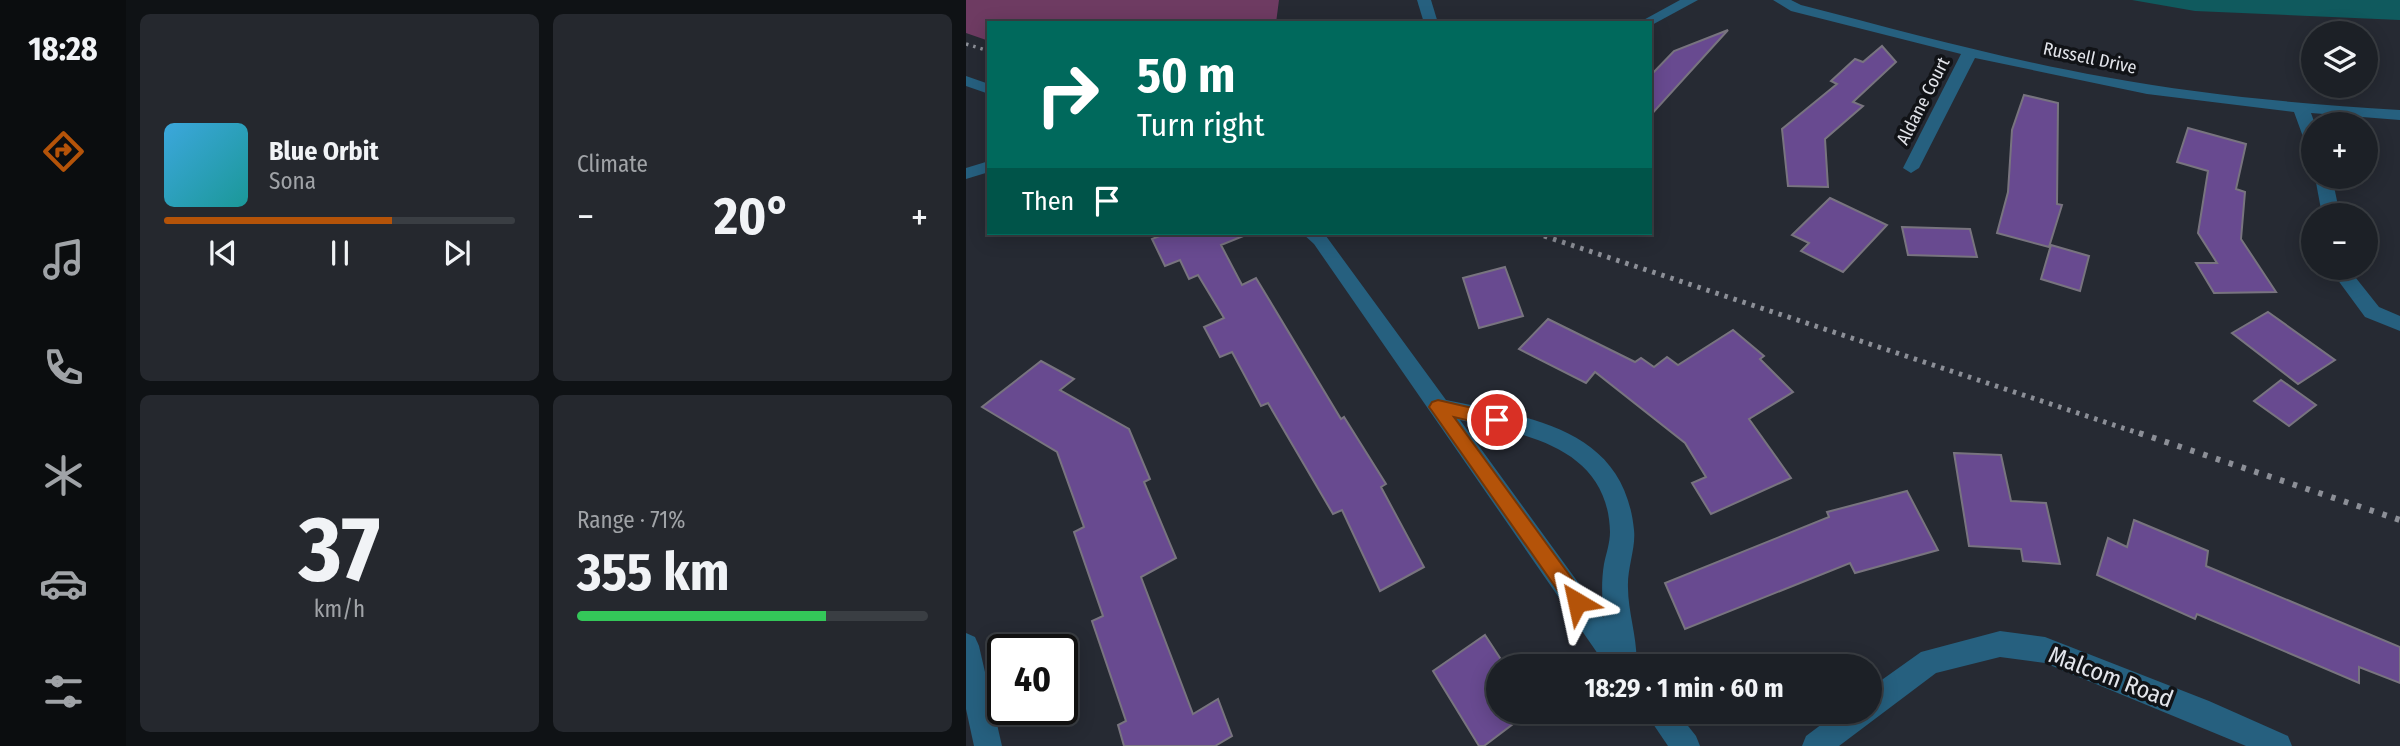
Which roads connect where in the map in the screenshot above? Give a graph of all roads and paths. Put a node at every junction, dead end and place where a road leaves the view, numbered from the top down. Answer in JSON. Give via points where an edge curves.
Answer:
{"nodes":[{"id":1,"x":1424,"y":0,"type":"edge"},
{"id":2,"x":1691,"y":0,"type":"edge"},
{"id":3,"x":1780,"y":0,"type":"edge"},
{"id":4,"x":1431,"y":21,"type":"edge"},
{"id":5,"x":1649,"y":21,"type":"edge"},
{"id":6,"x":1970,"y":52,"type":"junction"},
{"id":7,"x":966,"y":81,"type":"edge"},
{"id":8,"x":987,"y":88,"type":"edge"},
{"id":9,"x":2301,"y":109,"type":"junction"},
{"id":10,"x":2302,"y":112,"type":"edge"},
{"id":11,"x":2400,"y":115,"type":"edge"},
{"id":12,"x":987,"y":167,"type":"edge"},
{"id":13,"x":1911,"y":168,"type":"dead end"},
{"id":14,"x":966,"y":174,"type":"edge"},
{"id":15,"x":1314,"y":235,"type":"edge"},
{"id":16,"x":2347,"y":280,"type":"edge"},
{"id":17,"x":2400,"y":324,"type":"edge"},
{"id":18,"x":1438,"y":407,"type":"junction"},
{"id":19,"x":966,"y":646,"type":"edge"},
{"id":20,"x":1615,"y":654,"type":"edge"},
{"id":21,"x":1622,"y":654,"type":"edge"},
{"id":22,"x":1882,"y":696,"type":"edge"},
{"id":23,"x":1669,"y":724,"type":"edge"},
{"id":24,"x":1845,"y":724,"type":"edge"},
{"id":25,"x":988,"y":746,"type":"edge"},
{"id":26,"x":1686,"y":746,"type":"edge"},
{"id":27,"x":1816,"y":746,"type":"edge"},
{"id":28,"x":2278,"y":746,"type":"edge"}],
"edges":[{"from":1,"to":4,"type":"street"},
{"from":2,"to":5,"type":"street"},
{"from":3,"to":6,"type":"street","name":"Russell Drive"},
{"from":6,"to":9,"type":"street","name":"Russell Drive","via":[[2146,89]]},
{"from":6,"to":13,"type":"street","name":"Aldane Court"},
{"from":7,"to":8,"type":"street"},
{"from":9,"to":10,"type":"street"},
{"from":9,"to":11,"type":"street","name":"Russell Drive"},
{"from":12,"to":14,"type":"street"},
{"from":15,"to":18,"type":"street"},
{"from":16,"to":17,"type":"street","via":[[2372,312]]},
{"from":18,"to":20,"type":"street"},
{"from":18,"to":21,"type":"street","via":[[1542,430],[1571,443],[1604,473],[1617,496],[1622,531],[1615,600]]},
{"from":19,"to":25,"type":"street"},
{"from":22,"to":28,"type":"street","name":"Malcom Road","via":[[1930,661],[2000,644],[2045,650]]},
{"from":23,"to":26,"type":"street"},
{"from":24,"to":27,"type":"street"}]}
